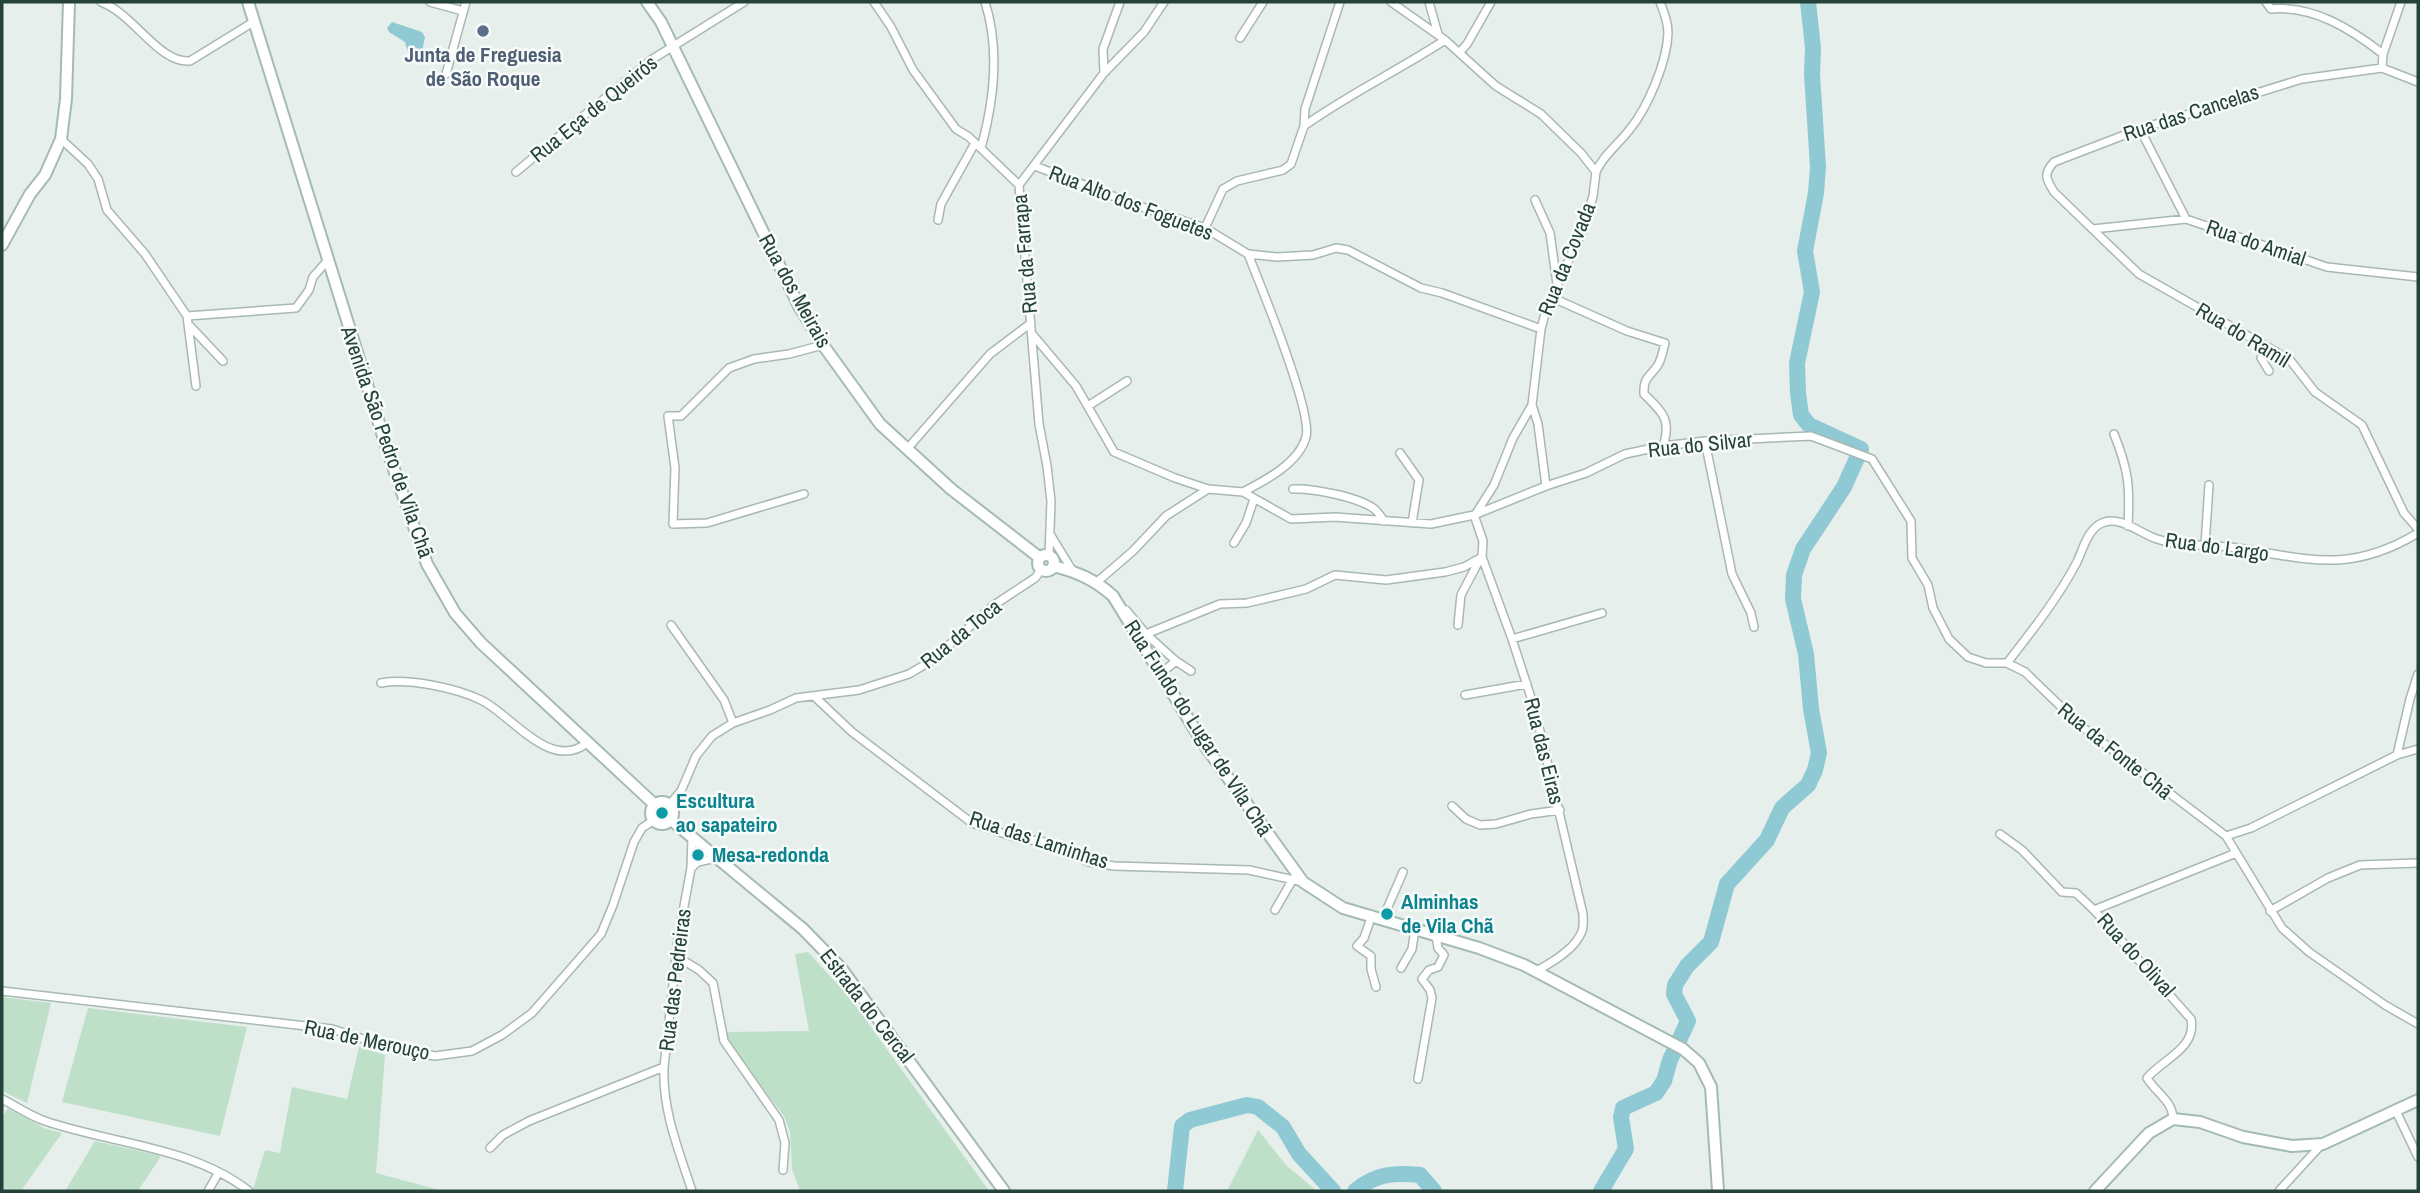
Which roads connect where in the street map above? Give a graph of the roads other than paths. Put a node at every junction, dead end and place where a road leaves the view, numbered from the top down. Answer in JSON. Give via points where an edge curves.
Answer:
{"nodes":[{"id":1,"x":69,"y":2,"type":"edge"},
{"id":2,"x":102,"y":2,"type":"edge"},
{"id":3,"x":248,"y":2,"type":"edge"},
{"id":4,"x":430,"y":2,"type":"edge"},
{"id":5,"x":466,"y":2,"type":"edge"},
{"id":6,"x":647,"y":2,"type":"edge"},
{"id":7,"x":744,"y":2,"type":"edge"},
{"id":8,"x":874,"y":2,"type":"edge"},
{"id":9,"x":985,"y":2,"type":"edge"},
{"id":10,"x":1120,"y":2,"type":"edge"},
{"id":11,"x":1164,"y":2,"type":"edge"},
{"id":12,"x":1263,"y":2,"type":"edge"},
{"id":13,"x":1340,"y":2,"type":"edge"},
{"id":14,"x":1391,"y":2,"type":"edge"},
{"id":15,"x":1429,"y":2,"type":"edge"},
{"id":16,"x":1491,"y":2,"type":"edge"},
{"id":17,"x":1660,"y":2,"type":"edge"},
{"id":18,"x":2266,"y":2,"type":"edge"},
{"id":19,"x":2401,"y":2,"type":"edge"},
{"id":20,"x":2280,"y":4,"type":"edge"},
{"id":21,"x":463,"y":11,"type":"junction"},
{"id":22,"x":255,"y":21,"type":"junction"},
{"id":23,"x":1438,"y":34,"type":"junction"},
{"id":24,"x":1240,"y":38,"type":"dead end"},
{"id":25,"x":1445,"y":40,"type":"junction"},
{"id":26,"x":672,"y":47,"type":"junction"},
{"id":27,"x":1460,"y":52,"type":"junction"},
{"id":28,"x":2383,"y":54,"type":"junction"},
{"id":29,"x":2382,"y":68,"type":"junction"},
{"id":30,"x":1104,"y":72,"type":"junction"},
{"id":31,"x":446,"y":74,"type":"dead end"},
{"id":32,"x":2418,"y":82,"type":"edge"},
{"id":33,"x":1304,"y":126,"type":"junction"},
{"id":34,"x":2140,"y":129,"type":"junction"},
{"id":35,"x":61,"y":139,"type":"junction"},
{"id":36,"x":978,"y":146,"type":"junction"},
{"id":37,"x":1035,"y":166,"type":"junction"},
{"id":38,"x":516,"y":172,"type":"dead end"},
{"id":39,"x":1596,"y":172,"type":"junction"},
{"id":40,"x":1019,"y":185,"type":"junction"},
{"id":41,"x":1535,"y":200,"type":"dead end"},
{"id":42,"x":2186,"y":219,"type":"junction"},
{"id":43,"x":938,"y":220,"type":"dead end"},
{"id":44,"x":1205,"y":228,"type":"junction"},
{"id":45,"x":2092,"y":229,"type":"junction"},
{"id":46,"x":2,"y":245,"type":"edge"},
{"id":47,"x":1248,"y":254,"type":"junction"},
{"id":48,"x":328,"y":260,"type":"junction"},
{"id":49,"x":2418,"y":277,"type":"edge"},
{"id":50,"x":1557,"y":285,"type":"junction"},
{"id":51,"x":1553,"y":298,"type":"junction"},
{"id":52,"x":188,"y":320,"type":"junction"},
{"id":53,"x":1031,"y":323,"type":"junction"},
{"id":54,"x":1541,"y":329,"type":"junction"},
{"id":55,"x":1032,"y":334,"type":"junction"},
{"id":56,"x":823,"y":345,"type":"junction"},
{"id":57,"x":2269,"y":347,"type":"junction"},
{"id":58,"x":223,"y":361,"type":"dead end"},
{"id":59,"x":2269,"y":371,"type":"dead end"},
{"id":60,"x":1126,"y":381,"type":"dead end"},
{"id":61,"x":196,"y":386,"type":"dead end"},
{"id":62,"x":1532,"y":405,"type":"junction"},
{"id":63,"x":1088,"y":406,"type":"junction"},
{"id":64,"x":2114,"y":434,"type":"dead end"},
{"id":65,"x":1705,"y":441,"type":"junction"},
{"id":66,"x":1663,"y":446,"type":"junction"},
{"id":67,"x":908,"y":448,"type":"junction"},
{"id":68,"x":1400,"y":453,"type":"dead end"},
{"id":69,"x":1864,"y":455,"type":"joint"},
{"id":70,"x":2209,"y":485,"type":"dead end"},
{"id":71,"x":1546,"y":486,"type":"junction"},
{"id":72,"x":1208,"y":489,"type":"junction"},
{"id":73,"x":1293,"y":489,"type":"dead end"},
{"id":74,"x":1244,"y":492,"type":"junction"},
{"id":75,"x":804,"y":494,"type":"dead end"},
{"id":76,"x":1254,"y":499,"type":"junction"},
{"id":77,"x":1475,"y":515,"type":"junction"},
{"id":78,"x":1384,"y":521,"type":"junction"},
{"id":79,"x":1412,"y":523,"type":"junction"},
{"id":80,"x":2128,"y":526,"type":"junction"},
{"id":81,"x":2418,"y":531,"type":"edge"},
{"id":82,"x":1050,"y":534,"type":"junction"},
{"id":83,"x":1234,"y":543,"type":"dead end"},
{"id":84,"x":2205,"y":544,"type":"junction"},
{"id":85,"x":1482,"y":556,"type":"junction"},
{"id":86,"x":1046,"y":562,"type":"junction"},
{"id":87,"x":1072,"y":571,"type":"junction"},
{"id":88,"x":1097,"y":582,"type":"junction"},
{"id":89,"x":1119,"y":606,"type":"junction"},
{"id":90,"x":1602,"y":613,"type":"dead end"},
{"id":91,"x":671,"y":625,"type":"dead end"},
{"id":92,"x":1458,"y":625,"type":"dead end"},
{"id":93,"x":1754,"y":627,"type":"dead end"},
{"id":94,"x":1146,"y":634,"type":"junction"},
{"id":95,"x":1512,"y":639,"type":"junction"},
{"id":96,"x":1176,"y":661,"type":"junction"},
{"id":97,"x":2007,"y":663,"type":"junction"},
{"id":98,"x":1191,"y":671,"type":"dead end"},
{"id":99,"x":1160,"y":674,"type":"junction"},
{"id":100,"x":2418,"y":674,"type":"edge"},
{"id":101,"x":382,"y":683,"type":"dead end"},
{"id":102,"x":1527,"y":684,"type":"junction"},
{"id":103,"x":1465,"y":695,"type":"dead end"},
{"id":104,"x":816,"y":696,"type":"junction"},
{"id":105,"x":733,"y":723,"type":"junction"},
{"id":106,"x":587,"y":743,"type":"junction"},
{"id":107,"x":2418,"y":749,"type":"edge"},
{"id":108,"x":2397,"y":755,"type":"junction"},
{"id":109,"x":655,"y":805,"type":"junction"},
{"id":110,"x":669,"y":805,"type":"junction"},
{"id":111,"x":1452,"y":806,"type":"dead end"},
{"id":112,"x":1560,"y":810,"type":"junction"},
{"id":113,"x":670,"y":819,"type":"junction"},
{"id":114,"x":654,"y":820,"type":"junction"},
{"id":115,"x":2000,"y":834,"type":"dead end"},
{"id":116,"x":692,"y":836,"type":"junction"},
{"id":117,"x":2226,"y":836,"type":"junction"},
{"id":118,"x":2236,"y":853,"type":"junction"},
{"id":119,"x":716,"y":858,"type":"junction"},
{"id":120,"x":2418,"y":863,"type":"edge"},
{"id":121,"x":691,"y":868,"type":"junction"},
{"id":122,"x":1403,"y":872,"type":"dead end"},
{"id":123,"x":1298,"y":881,"type":"junction"},
{"id":124,"x":1275,"y":910,"type":"dead end"},
{"id":125,"x":2094,"y":910,"type":"junction"},
{"id":126,"x":2270,"y":911,"type":"junction"},
{"id":127,"x":1377,"y":917,"type":"junction"},
{"id":128,"x":1415,"y":929,"type":"junction"},
{"id":129,"x":1436,"y":936,"type":"junction"},
{"id":130,"x":676,"y":956,"type":"junction"},
{"id":131,"x":1401,"y":968,"type":"dead end"},
{"id":132,"x":1536,"y":971,"type":"junction"},
{"id":133,"x":1376,"y":987,"type":"dead end"},
{"id":134,"x":2,"y":991,"type":"edge"},
{"id":135,"x":2418,"y":1024,"type":"edge"},
{"id":136,"x":664,"y":1067,"type":"junction"},
{"id":137,"x":1418,"y":1079,"type":"dead end"},
{"id":138,"x":2,"y":1099,"type":"edge"},
{"id":139,"x":2418,"y":1100,"type":"edge"},
{"id":140,"x":2395,"y":1109,"type":"junction"},
{"id":141,"x":2173,"y":1119,"type":"junction"},
{"id":142,"x":2323,"y":1144,"type":"junction"},
{"id":143,"x":490,"y":1148,"type":"dead end"},
{"id":144,"x":2418,"y":1157,"type":"edge"},
{"id":145,"x":783,"y":1170,"type":"dead end"},
{"id":146,"x":219,"y":1172,"type":"junction"},
{"id":147,"x":208,"y":1191,"type":"edge"},
{"id":148,"x":249,"y":1191,"type":"edge"},
{"id":149,"x":692,"y":1191,"type":"edge"},
{"id":150,"x":1004,"y":1191,"type":"edge"},
{"id":151,"x":1718,"y":1191,"type":"edge"},
{"id":152,"x":2095,"y":1191,"type":"edge"},
{"id":153,"x":2279,"y":1191,"type":"edge"}],
"edges":[{"from":1,"to":35,"type":"street"},
{"from":2,"to":22,"type":"street","via":[[128,17],[160,49],[181,62]]},
{"from":3,"to":22,"type":"street","name":"Avenida São Pedro de Vila Chã"},
{"from":4,"to":21,"type":"street"},
{"from":5,"to":21,"type":"street"},
{"from":6,"to":26,"type":"street","name":"Rua dos Meirais"},
{"from":7,"to":26,"type":"street","name":"Rua Eça de Queirós"},
{"from":8,"to":36,"type":"street","via":[[913,70],[956,129]]},
{"from":9,"to":36,"type":"street","via":[[995,65]]},
{"from":10,"to":30,"type":"street","via":[[1103,49]]},
{"from":11,"to":30,"type":"street","name":"Rua da Farrapa","via":[[1144,32]]},
{"from":12,"to":24,"type":"street"},
{"from":13,"to":33,"type":"street","via":[[1305,109]]},
{"from":14,"to":23,"type":"street"},
{"from":15,"to":23,"type":"street"},
{"from":16,"to":27,"type":"street"},
{"from":17,"to":39,"type":"street","via":[[1668,34],[1659,73],[1632,128]]},
{"from":18,"to":20,"type":"street","via":[[2271,9]]},
{"from":19,"to":28,"type":"street"},
{"from":20,"to":28,"type":"street","via":[[2343,25]]},
{"from":21,"to":31,"type":"street"},
{"from":22,"to":48,"type":"street","name":"Avenida São Pedro de Vila Chã"},
{"from":23,"to":25,"type":"street"},
{"from":25,"to":27,"type":"street"},
{"from":25,"to":33,"type":"street"},
{"from":26,"to":38,"type":"street","name":"Rua Eça de Queirós"},
{"from":26,"to":56,"type":"street","name":"Rua dos Meirais","via":[[799,306]]},
{"from":27,"to":39,"type":"street","via":[[1496,86],[1541,114]]},
{"from":28,"to":29,"type":"street"},
{"from":29,"to":32,"type":"street","name":"Rua das Cancelas"},
{"from":29,"to":34,"type":"street","name":"Rua das Cancelas","via":[[2302,79]]},
{"from":30,"to":37,"type":"street","name":"Rua da Farrapa"},
{"from":33,"to":44,"type":"street","via":[[1291,164],[1223,189]]},
{"from":34,"to":42,"type":"street"},
{"from":34,"to":45,"type":"street","name":"Rua das Cancelas","via":[[2053,162],[2046,170],[2045,178],[2054,192]]},
{"from":35,"to":46,"type":"street","via":[[46,175]]},
{"from":35,"to":52,"type":"street","via":[[88,164],[98,179],[107,211],[145,254]]},
{"from":36,"to":40,"type":"street"},
{"from":36,"to":43,"type":"street","via":[[941,204]]},
{"from":37,"to":40,"type":"street","name":"Rua da Farrapa"},
{"from":37,"to":44,"type":"street","name":"Rua Alto dos Foguetes"},
{"from":39,"to":50,"type":"street","name":"Rua da Covada","via":[[1583,230]]},
{"from":40,"to":53,"type":"street","name":"Rua da Farrapa"},
{"from":41,"to":50,"type":"street","via":[[1550,233]]},
{"from":42,"to":45,"type":"street","name":"Rua do Amial"},
{"from":42,"to":49,"type":"street","name":"Rua do Amial","via":[[2327,267]]},
{"from":44,"to":47,"type":"street","name":"Rua Alto dos Foguetes"},
{"from":45,"to":57,"type":"street","name":"Rua do Ramil","via":[[2153,284]]},
{"from":47,"to":54,"type":"street","name":"Rua Alto dos Foguetes","via":[[1277,257],[1348,250],[1421,288]]},
{"from":47,"to":74,"type":"street","via":[[1291,370],[1307,435],[1297,455]]},
{"from":48,"to":52,"type":"street","via":[[296,308]]},
{"from":48,"to":106,"type":"street","name":"Avenida São Pedro de Vila Chã","via":[[428,564],[455,612],[481,643]]},
{"from":50,"to":51,"type":"street","name":"Rua da Covada"},
{"from":51,"to":54,"type":"street","name":"Rua da Covada"},
{"from":51,"to":66,"type":"street","via":[[1665,343],[1658,366],[1644,384],[1644,394],[1666,422]]},
{"from":52,"to":58,"type":"street"},
{"from":52,"to":61,"type":"street"},
{"from":53,"to":55,"type":"street","name":"Rua da Farrapa"},
{"from":53,"to":67,"type":"street","via":[[990,354]]},
{"from":54,"to":62,"type":"street","name":"Rua da Covada"},
{"from":55,"to":63,"type":"street"},
{"from":55,"to":82,"type":"street","name":"Rua da Farrapa","via":[[1051,501]]},
{"from":56,"to":67,"type":"street","name":"Rua dos Meirais","via":[[880,424]]},
{"from":56,"to":75,"type":"street","via":[[729,368],[681,416],[668,416],[675,468],[673,524],[707,523]]},
{"from":57,"to":59,"type":"street","via":[[2261,358]]},
{"from":57,"to":81,"type":"street","name":"Rua do Ramil","via":[[2290,360],[2315,392],[2362,425],[2404,513]]},
{"from":60,"to":63,"type":"street"},
{"from":62,"to":71,"type":"street"},
{"from":62,"to":77,"type":"street","name":"Rua da Covada"},
{"from":63,"to":72,"type":"street","via":[[1114,452]]},
{"from":64,"to":80,"type":"street","via":[[2130,487]]},
{"from":65,"to":66,"type":"street","name":"Rua do Silvar"},
{"from":65,"to":69,"type":"street","name":"Rua do Silvar","via":[[1811,436]]},
{"from":65,"to":93,"type":"street","via":[[1732,574]]},
{"from":66,"to":71,"type":"street","name":"Rua do Silvar","via":[[1625,454]]},
{"from":67,"to":86,"type":"street","name":"Rua dos Meirais","via":[[951,489]]},
{"from":68,"to":79,"type":"street","via":[[1419,480]]},
{"from":69,"to":97,"type":"street","name":"Rua da Fonte Chã","via":[[1872,459],[1910,521],[1912,558],[1949,639],[1968,657]]},
{"from":70,"to":84,"type":"street"},
{"from":71,"to":77,"type":"street","name":"Rua do Silvar"},
{"from":72,"to":74,"type":"street"},
{"from":72,"to":88,"type":"street","via":[[1167,516]]},
{"from":73,"to":78,"type":"street","via":[[1321,491],[1361,503]]},
{"from":74,"to":76,"type":"street","name":"Rua do Silvar"},
{"from":76,"to":78,"type":"street","name":"Rua do Silvar","via":[[1292,519]]},
{"from":76,"to":83,"type":"street"},
{"from":77,"to":79,"type":"street","name":"Rua do Silvar"},
{"from":77,"to":85,"type":"street","name":"Rua das Eiras","via":[[1483,541]]},
{"from":78,"to":79,"type":"street","name":"Rua do Silvar"},
{"from":80,"to":84,"type":"street","name":"Rua do Largo","via":[[2160,540]]},
{"from":80,"to":97,"type":"street","name":"Rua do Largo","via":[[2114,520],[2091,532],[2072,572]]},
{"from":81,"to":84,"type":"street","name":"Rua do Largo","via":[[2378,552],[2344,561]]},
{"from":82,"to":86,"type":"street","name":"Rua da Farrapa"},
{"from":82,"to":87,"type":"street"},
{"from":85,"to":92,"type":"street","via":[[1461,595]]},
{"from":85,"to":94,"type":"street","via":[[1464,567],[1410,577],[1386,580],[1335,575],[1306,589],[1247,603],[1220,604]]},
{"from":85,"to":95,"type":"street","name":"Rua das Eiras"},
{"from":86,"to":87,"type":"street","name":"Rua Fundo do Lugar de Vila Chã"},
{"from":86,"to":104,"type":"street","name":"Rua da Toca","via":[[1035,578],[909,674],[859,690]]},
{"from":87,"to":88,"type":"street","name":"Rua Fundo do Lugar de Vila Chã"},
{"from":88,"to":89,"type":"street","name":"Rua Fundo do Lugar de Vila Chã"},
{"from":89,"to":94,"type":"street"},
{"from":89,"to":99,"type":"street","name":"Rua Fundo do Lugar de Vila Chã"},
{"from":90,"to":95,"type":"street"},
{"from":91,"to":105,"type":"street","via":[[724,700]]},
{"from":94,"to":96,"type":"street"},
{"from":95,"to":102,"type":"street","name":"Rua das Eiras"},
{"from":96,"to":98,"type":"street"},
{"from":96,"to":99,"type":"street"},
{"from":97,"to":117,"type":"street","name":"Rua da Fonte Chã","via":[[2025,672],[2081,726]]},
{"from":99,"to":123,"type":"street","name":"Rua Fundo do Lugar de Vila Chã"},
{"from":100,"to":108,"type":"street"},
{"from":101,"to":106,"type":"street","via":[[420,682],[481,700],[540,744],[563,751],[579,750]]},
{"from":102,"to":103,"type":"street"},
{"from":102,"to":112,"type":"street","name":"Rua das Eiras"},
{"from":104,"to":105,"type":"street","name":"Rua da Toca","via":[[796,698]]},
{"from":104,"to":123,"type":"street","name":"Rua das Laminhas","via":[[852,732],[972,822],[1017,838],[1045,842],[1089,862],[1249,870]]},
{"from":105,"to":110,"type":"street","name":"Rua da Toca","via":[[712,736],[696,756],[681,791]]},
{"from":106,"to":109,"type":"street","name":"Avenida São Pedro de Vila Chã"},
{"from":107,"to":108,"type":"street"},
{"from":108,"to":117,"type":"street"},
{"from":109,"to":110,"type":"street"},
{"from":109,"to":114,"type":"street"},
{"from":110,"to":113,"type":"street"},
{"from":111,"to":112,"type":"street","via":[[1480,825]]},
{"from":112,"to":132,"type":"street","name":"Rua das Eiras","via":[[1583,914],[1582,931],[1575,942]]},
{"from":113,"to":114,"type":"street"},
{"from":113,"to":116,"type":"street","name":"Estrada do Cercal"},
{"from":114,"to":134,"type":"street","name":"Rua de Merouço","via":[[634,842],[601,934],[533,1013],[472,1051],[435,1056],[398,1050],[332,1029]]},
{"from":115,"to":125,"type":"street","via":[[2062,892],[2076,893]]},
{"from":116,"to":119,"type":"street","name":"Estrada do Cercal"},
{"from":116,"to":121,"type":"street","name":"Rua das Pedreiras"},
{"from":117,"to":118,"type":"street","name":"Rua da Fonte Chã"},
{"from":118,"to":125,"type":"street","name":"Rua do Olival"},
{"from":118,"to":126,"type":"street","name":"Rua da Fonte Chã"},
{"from":119,"to":121,"type":"street"},
{"from":119,"to":150,"type":"street","name":"Estrada do Cercal","via":[[803,929],[841,968]]},
{"from":120,"to":126,"type":"street","via":[[2360,866],[2328,878]]},
{"from":121,"to":130,"type":"street","name":"Rua das Pedreiras"},
{"from":122,"to":127,"type":"street"},
{"from":123,"to":124,"type":"street"},
{"from":123,"to":127,"type":"street","name":"Rua Fundo do Lugar de Vila Chã","via":[[1343,908]]},
{"from":125,"to":141,"type":"street","name":"Rua do Olival","via":[[2191,1019],[2192,1035],[2186,1044],[2147,1078],[2170,1104]]},
{"from":126,"to":135,"type":"street","name":"Rua da Fonte Chã","via":[[2309,952]]},
{"from":127,"to":128,"type":"street","name":"Rua Fundo do Lugar de Vila Chã"},
{"from":127,"to":133,"type":"street","via":[[1357,946],[1371,956]]},
{"from":128,"to":129,"type":"street","name":"Rua Fundo do Lugar de Vila Chã"},
{"from":128,"to":131,"type":"street","via":[[1412,949]]},
{"from":129,"to":132,"type":"street","name":"Rua Fundo do Lugar de Vila Chã"},
{"from":129,"to":137,"type":"street","via":[[1444,955],[1438,967],[1422,979],[1432,998]]},
{"from":130,"to":136,"type":"street","name":"Rua das Pedreiras"},
{"from":130,"to":145,"type":"street","via":[[713,982],[724,1041],[779,1120],[785,1143]]},
{"from":132,"to":151,"type":"street","name":"Rua Fundo do Lugar de Vila Chã","via":[[1683,1049],[1699,1063],[1711,1087]]},
{"from":136,"to":143,"type":"street","name":"Rua das Pedreiras","via":[[529,1121]]},
{"from":136,"to":149,"type":"street","via":[[670,1121]]},
{"from":138,"to":146,"type":"street","via":[[43,1121],[167,1152]]},
{"from":139,"to":140,"type":"street"},
{"from":140,"to":142,"type":"street"},
{"from":140,"to":144,"type":"street"},
{"from":141,"to":142,"type":"street","via":[[2292,1146]]},
{"from":141,"to":152,"type":"street","via":[[2149,1133]]},
{"from":142,"to":153,"type":"street"},
{"from":146,"to":147,"type":"street"},
{"from":146,"to":148,"type":"street"}]}
